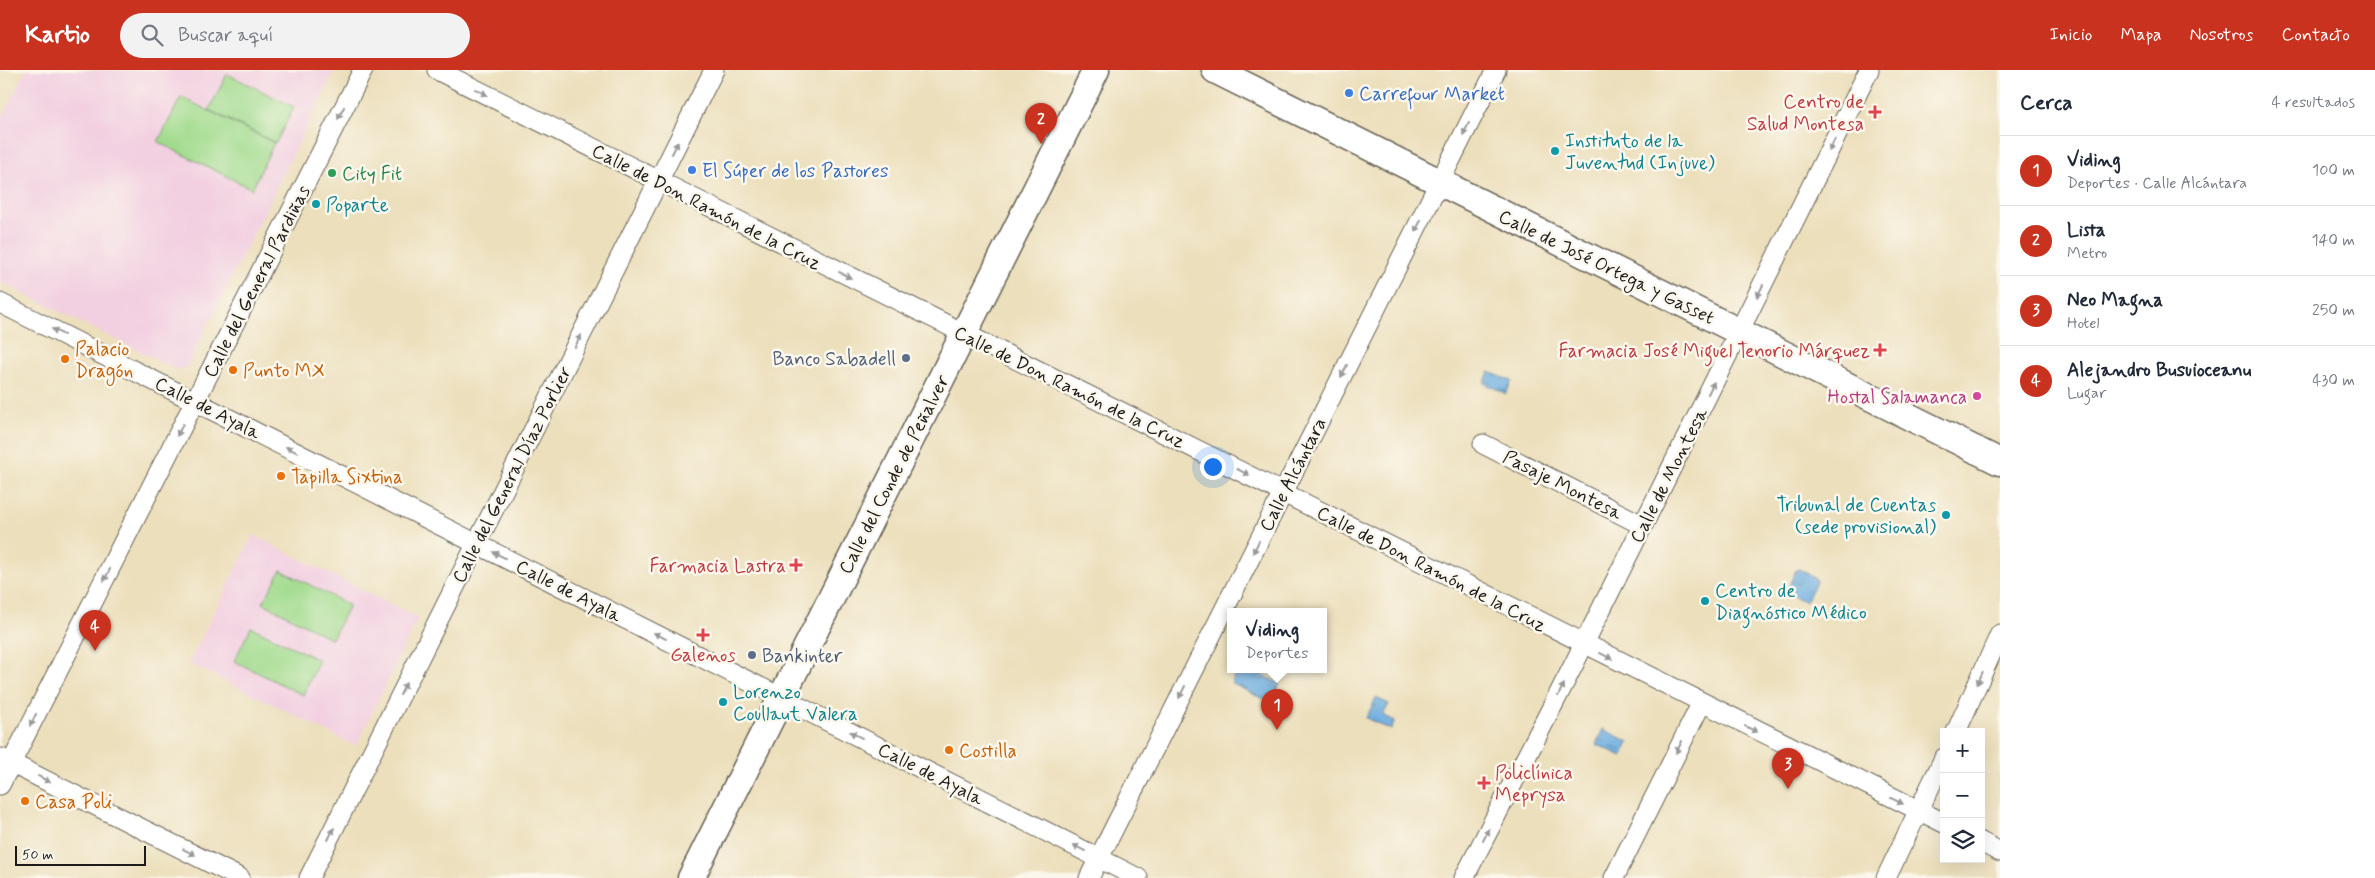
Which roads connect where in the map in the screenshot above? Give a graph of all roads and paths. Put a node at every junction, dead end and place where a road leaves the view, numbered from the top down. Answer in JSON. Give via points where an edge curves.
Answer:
{"nodes":[{"id":1,"x":363,"y":70,"type":"edge"},
{"id":2,"x":437,"y":70,"type":"edge"},
{"id":3,"x":714,"y":70,"type":"edge"},
{"id":4,"x":1096,"y":70,"type":"edge"},
{"id":5,"x":1214,"y":70,"type":"edge"},
{"id":6,"x":1496,"y":70,"type":"edge"},
{"id":7,"x":1869,"y":70,"type":"edge"},
{"id":8,"x":658,"y":181,"type":"junction"},
{"id":9,"x":1440,"y":182,"type":"junction"},
{"id":10,"x":0,"y":303,"type":"edge"},
{"id":11,"x":1740,"y":332,"type":"junction"},
{"id":12,"x":964,"y":334,"type":"junction"},
{"id":13,"x":195,"y":401,"type":"junction"},
{"id":14,"x":1483,"y":444,"type":"dead end"},
{"id":15,"x":2000,"y":462,"type":"edge"},
{"id":16,"x":1283,"y":492,"type":"junction"},
{"id":17,"x":1642,"y":525,"type":"junction"},
{"id":18,"x":476,"y":543,"type":"junction"},
{"id":19,"x":2000,"y":634,"type":"edge"},
{"id":20,"x":1583,"y":645,"type":"junction"},
{"id":21,"x":781,"y":698,"type":"junction"},
{"id":22,"x":1701,"y":704,"type":"junction"},
{"id":23,"x":1958,"y":728,"type":"edge"},
{"id":24,"x":6,"y":760,"type":"edge"},
{"id":25,"x":1940,"y":767,"type":"edge"},
{"id":26,"x":0,"y":785,"type":"edge"},
{"id":27,"x":1919,"y":812,"type":"junction"},
{"id":28,"x":1940,"y":821,"type":"edge"},
{"id":29,"x":1985,"y":844,"type":"edge"},
{"id":30,"x":2000,"y":852,"type":"edge"},
{"id":31,"x":1099,"y":858,"type":"junction"},
{"id":32,"x":240,"y":878,"type":"edge"},
{"id":33,"x":309,"y":878,"type":"edge"},
{"id":34,"x":691,"y":878,"type":"edge"},
{"id":35,"x":1089,"y":878,"type":"edge"},
{"id":36,"x":1138,"y":878,"type":"edge"},
{"id":37,"x":1464,"y":878,"type":"edge"},
{"id":38,"x":1614,"y":878,"type":"edge"},
{"id":39,"x":1886,"y":878,"type":"edge"}],
"edges":[{"from":1,"to":13,"type":"street","name":"Calle del General Pardiñas","one_way":true},
{"from":2,"to":8,"type":"street","name":"Calle de Don Ramón de la Cruz","one_way":true},
{"from":8,"to":3,"type":"street","name":"Calle del General Díaz Porlier","one_way":true},
{"from":4,"to":12,"type":"street","name":"Calle del Conde de Peñalver"},
{"from":5,"to":9,"type":"street","name":"Calle de José Ortega y Gasset"},
{"from":6,"to":9,"type":"street","name":"Calle Alcántara","one_way":true},
{"from":7,"to":11,"type":"street","name":"Calle de Montesa","one_way":true},
{"from":8,"to":12,"type":"street","name":"Calle de Don Ramón de la Cruz","one_way":true},
{"from":18,"to":8,"type":"street","name":"Calle del General Díaz Porlier","one_way":true},
{"from":9,"to":11,"type":"street","name":"Calle de José Ortega y Gasset"},
{"from":9,"to":16,"type":"street","name":"Calle Alcántara","one_way":true},
{"from":13,"to":10,"type":"street","name":"Calle de Ayala","one_way":true},
{"from":11,"to":15,"type":"street","name":"Calle de José Ortega y Gasset"},
{"from":17,"to":11,"type":"street","name":"Calle de Montesa","one_way":true},
{"from":12,"to":16,"type":"street","name":"Calle de Don Ramón de la Cruz","one_way":true},
{"from":12,"to":21,"type":"street","name":"Calle del Conde de Peñalver"},
{"from":18,"to":13,"type":"street","name":"Calle de Ayala","one_way":true},
{"from":13,"to":24,"type":"street","name":"Calle del General Pardiñas","one_way":true},
{"from":14,"to":17,"type":"street","name":"Pasaje Montesa"},
{"from":16,"to":20,"type":"street","name":"Calle de Don Ramón de la Cruz"},
{"from":16,"to":31,"type":"street","name":"Calle Alcántara","one_way":true},
{"from":17,"to":20,"type":"street","name":"Calle de Montesa"},
{"from":21,"to":18,"type":"street","name":"Calle de Ayala","one_way":true},
{"from":33,"to":18,"type":"street","name":"Calle del General Díaz Porlier","one_way":true},
{"from":19,"to":23,"type":"street","one_way":true},
{"from":20,"to":22,"type":"street","name":"Calle de Don Ramón de la Cruz","one_way":true},
{"from":37,"to":20,"type":"street","name":"Calle de Montesa","one_way":true},
{"from":31,"to":21,"type":"street","name":"Calle de Ayala","one_way":true},
{"from":21,"to":34,"type":"street","name":"Calle del Conde de Peñalver"},
{"from":22,"to":27,"type":"street","name":"Calle de Don Ramón de la Cruz","one_way":true},
{"from":22,"to":38,"type":"street","one_way":true},
{"from":24,"to":26,"type":"street","name":"Calle del General Pardiñas"},
{"from":24,"to":32,"type":"street","one_way":true},
{"from":25,"to":27,"type":"street"},
{"from":27,"to":28,"type":"street","name":"Calle de Don Ramón de la Cruz"},
{"from":27,"to":39,"type":"street"},
{"from":29,"to":30,"type":"street"},
{"from":31,"to":35,"type":"street","name":"Calle Alcántara"},
{"from":31,"to":36,"type":"street","name":"Calle de Ayala"}]}
